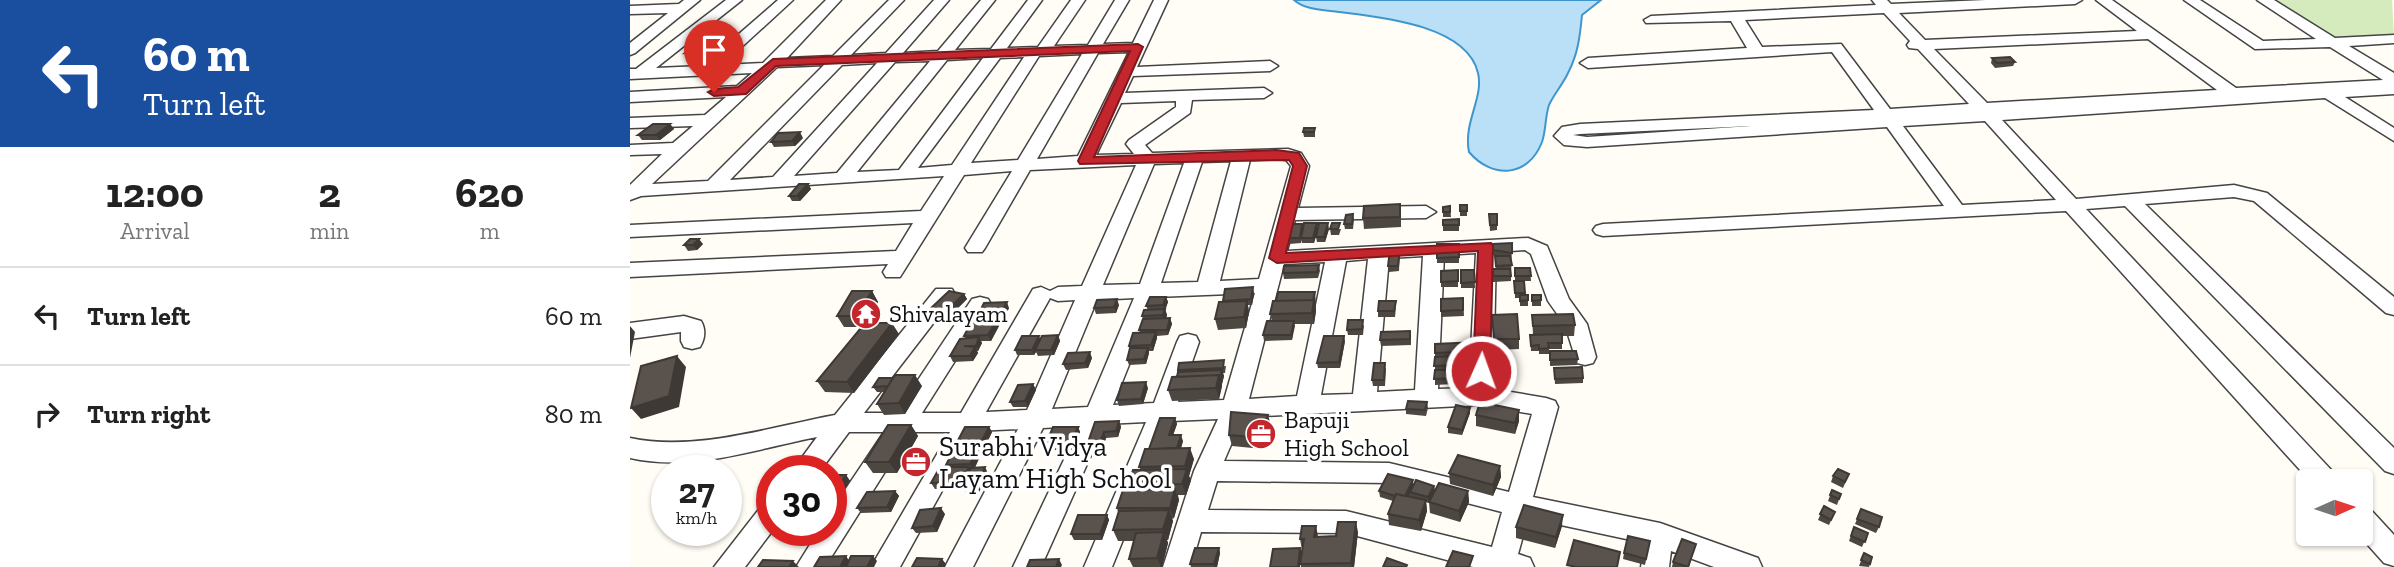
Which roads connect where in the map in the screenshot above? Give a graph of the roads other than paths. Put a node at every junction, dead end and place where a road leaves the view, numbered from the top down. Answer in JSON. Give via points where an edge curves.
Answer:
{"nodes":[{"id":1,"x":735,"y":0,"type":"edge"},
{"id":2,"x":786,"y":0,"type":"edge"},
{"id":3,"x":834,"y":0,"type":"edge"},
{"id":4,"x":897,"y":0,"type":"edge"},
{"id":5,"x":942,"y":0,"type":"edge"},
{"id":6,"x":988,"y":0,"type":"edge"},
{"id":7,"x":1035,"y":0,"type":"edge"},
{"id":8,"x":1077,"y":0,"type":"edge"},
{"id":9,"x":1122,"y":0,"type":"edge"},
{"id":10,"x":1161,"y":0,"type":"edge"},
{"id":11,"x":2075,"y":0,"type":"edge"},
{"id":12,"x":2103,"y":0,"type":"edge"},
{"id":13,"x":2191,"y":0,"type":"edge"},
{"id":14,"x":2264,"y":0,"type":"edge"},
{"id":15,"x":2036,"y":1,"type":"edge"},
{"id":16,"x":1969,"y":3,"type":"edge"},
{"id":17,"x":688,"y":4,"type":"edge"},
{"id":18,"x":1877,"y":5,"type":"edge"},
{"id":19,"x":630,"y":10,"type":"edge"},
{"id":20,"x":1735,"y":16,"type":"junction"},
{"id":21,"x":1651,"y":20,"type":"dead end"},
{"id":22,"x":656,"y":29,"type":"junction"},
{"id":23,"x":630,"y":30,"type":"edge"},
{"id":24,"x":2150,"y":35,"type":"junction"},
{"id":25,"x":2394,"y":38,"type":"edge"},
{"id":26,"x":2332,"y":41,"type":"junction"},
{"id":27,"x":1914,"y":45,"type":"junction"},
{"id":28,"x":1138,"y":47,"type":"junction"},
{"id":29,"x":1093,"y":48,"type":"junction"},
{"id":30,"x":630,"y":50,"type":"edge"},
{"id":31,"x":1039,"y":51,"type":"junction"},
{"id":32,"x":1757,"y":52,"type":"junction"},
{"id":33,"x":993,"y":53,"type":"junction"},
{"id":34,"x":942,"y":54,"type":"junction"},
{"id":35,"x":889,"y":57,"type":"junction"},
{"id":36,"x":838,"y":60,"type":"junction"},
{"id":37,"x":1588,"y":63,"type":"dead end"},
{"id":38,"x":769,"y":66,"type":"junction"},
{"id":39,"x":1270,"y":66,"type":"dead end"},
{"id":40,"x":1218,"y":69,"type":"junction"},
{"id":41,"x":706,"y":71,"type":"junction"},
{"id":42,"x":1127,"y":72,"type":"junction"},
{"id":43,"x":634,"y":74,"type":"edge"},
{"id":44,"x":2394,"y":82,"type":"edge"},
{"id":45,"x":2394,"y":89,"type":"edge"},
{"id":46,"x":741,"y":91,"type":"junction"},
{"id":47,"x":2325,"y":91,"type":"junction"},
{"id":48,"x":1264,"y":93,"type":"dead end"},
{"id":49,"x":1204,"y":94,"type":"junction"},
{"id":50,"x":1184,"y":95,"type":"junction"},
{"id":51,"x":630,"y":97,"type":"edge"},
{"id":52,"x":2238,"y":97,"type":"junction"},
{"id":53,"x":1114,"y":98,"type":"junction"},
{"id":54,"x":1977,"y":113,"type":"junction"},
{"id":55,"x":1887,"y":119,"type":"junction"},
{"id":56,"x":710,"y":120,"type":"junction"},
{"id":57,"x":630,"y":123,"type":"edge"},
{"id":58,"x":2394,"y":136,"type":"edge"},
{"id":59,"x":678,"y":148,"type":"junction"},
{"id":60,"x":630,"y":150,"type":"edge"},
{"id":61,"x":1141,"y":151,"type":"junction"},
{"id":62,"x":1242,"y":155,"type":"junction"},
{"id":63,"x":1195,"y":157,"type":"junction"},
{"id":64,"x":1088,"y":161,"type":"junction"},
{"id":65,"x":1025,"y":164,"type":"junction"},
{"id":66,"x":957,"y":169,"type":"junction"},
{"id":67,"x":904,"y":175,"type":"junction"},
{"id":68,"x":842,"y":179,"type":"junction"},
{"id":69,"x":780,"y":181,"type":"junction"},
{"id":70,"x":715,"y":184,"type":"junction"},
{"id":71,"x":631,"y":193,"type":"edge"},
{"id":72,"x":2130,"y":200,"type":"junction"},
{"id":73,"x":2060,"y":205,"type":"junction"},
{"id":74,"x":1957,"y":211,"type":"junction"},
{"id":75,"x":1426,"y":212,"type":"dead end"},
{"id":76,"x":1287,"y":214,"type":"junction"},
{"id":77,"x":927,"y":216,"type":"junction"},
{"id":78,"x":1603,"y":230,"type":"dead end"},
{"id":79,"x":630,"y":231,"type":"edge"},
{"id":80,"x":1486,"y":246,"type":"junction"},
{"id":81,"x":975,"y":248,"type":"dead end"},
{"id":82,"x":1434,"y":249,"type":"junction"},
{"id":83,"x":1379,"y":253,"type":"junction"},
{"id":84,"x":1337,"y":255,"type":"junction"},
{"id":85,"x":1277,"y":258,"type":"junction"},
{"id":86,"x":630,"y":270,"type":"edge"},
{"id":87,"x":1269,"y":286,"type":"junction"},
{"id":88,"x":1207,"y":289,"type":"junction"},
{"id":89,"x":1148,"y":291,"type":"junction"},
{"id":90,"x":1090,"y":293,"type":"junction"},
{"id":91,"x":944,"y":294,"type":"edge"},
{"id":92,"x":980,"y":304,"type":"edge"},
{"id":93,"x":2394,"y":308,"type":"edge"},
{"id":94,"x":630,"y":331,"type":"edge"},
{"id":95,"x":692,"y":341,"type":"dead end"},
{"id":96,"x":1188,"y":342,"type":"dead end"},
{"id":97,"x":1585,"y":357,"type":"dead end"},
{"id":98,"x":1480,"y":396,"type":"junction"},
{"id":99,"x":1426,"y":398,"type":"junction"},
{"id":100,"x":1364,"y":401,"type":"junction"},
{"id":101,"x":1308,"y":402,"type":"junction"},
{"id":102,"x":1234,"y":409,"type":"junction"},
{"id":103,"x":1163,"y":411,"type":"junction"},
{"id":104,"x":1097,"y":415,"type":"junction"},
{"id":105,"x":1035,"y":419,"type":"junction"},
{"id":106,"x":902,"y":422,"type":"junction"},
{"id":107,"x":970,"y":422,"type":"junction"},
{"id":108,"x":843,"y":423,"type":"junction"},
{"id":109,"x":630,"y":448,"type":"edge"},
{"id":110,"x":818,"y":455,"type":"edge"},
{"id":111,"x":2394,"y":464,"type":"edge"},
{"id":112,"x":2314,"y":469,"type":"edge"},
{"id":113,"x":1207,"y":471,"type":"junction"},
{"id":114,"x":1518,"y":505,"type":"junction"},
{"id":115,"x":1192,"y":521,"type":"junction"},
{"id":116,"x":2373,"y":531,"type":"edge"},
{"id":117,"x":756,"y":532,"type":"edge"},
{"id":118,"x":1660,"y":535,"type":"junction"},
{"id":119,"x":2394,"y":554,"type":"edge"},
{"id":120,"x":1507,"y":565,"type":"edge"},
{"id":121,"x":728,"y":567,"type":"edge"},
{"id":122,"x":810,"y":567,"type":"edge"},
{"id":123,"x":885,"y":567,"type":"edge"},
{"id":124,"x":960,"y":567,"type":"edge"},
{"id":125,"x":1027,"y":567,"type":"edge"},
{"id":126,"x":1098,"y":567,"type":"edge"},
{"id":127,"x":1177,"y":567,"type":"edge"},
{"id":128,"x":1655,"y":567,"type":"edge"},
{"id":129,"x":1748,"y":567,"type":"edge"}],
"edges":[{"from":1,"to":43,"type":"street"},
{"from":2,"to":41,"type":"street"},
{"from":3,"to":38,"type":"street"},
{"from":4,"to":36,"type":"street"},
{"from":5,"to":35,"type":"street"},
{"from":6,"to":34,"type":"street"},
{"from":7,"to":33,"type":"street"},
{"from":8,"to":31,"type":"street"},
{"from":9,"to":29,"type":"street"},
{"from":10,"to":28,"type":"street"},
{"from":11,"to":15,"type":"street"},
{"from":12,"to":24,"type":"street"},
{"from":13,"to":26,"type":"street","via":[[2260,46]]},
{"from":14,"to":26,"type":"street"},
{"from":15,"to":16,"type":"street"},
{"from":16,"to":18,"type":"street"},
{"from":17,"to":19,"type":"street"},
{"from":17,"to":22,"type":"street"},
{"from":18,"to":20,"type":"street"},
{"from":18,"to":27,"type":"street"},
{"from":20,"to":21,"type":"street"},
{"from":20,"to":32,"type":"street"},
{"from":22,"to":23,"type":"street"},
{"from":22,"to":30,"type":"street"},
{"from":24,"to":27,"type":"street"},
{"from":24,"to":52,"type":"street"},
{"from":25,"to":26,"type":"street"},
{"from":26,"to":44,"type":"street"},
{"from":27,"to":54,"type":"street"},
{"from":28,"to":29,"type":"street"},
{"from":28,"to":42,"type":"street"},
{"from":29,"to":31,"type":"street"},
{"from":29,"to":65,"type":"street"},
{"from":31,"to":33,"type":"street"},
{"from":31,"to":66,"type":"street"},
{"from":32,"to":37,"type":"street"},
{"from":32,"to":55,"type":"street","via":[[1836,47]]},
{"from":33,"to":34,"type":"street"},
{"from":33,"to":67,"type":"street"},
{"from":34,"to":35,"type":"street"},
{"from":34,"to":68,"type":"street"},
{"from":35,"to":36,"type":"street"},
{"from":35,"to":69,"type":"street"},
{"from":36,"to":38,"type":"street"},
{"from":36,"to":70,"type":"street"},
{"from":38,"to":41,"type":"street"},
{"from":38,"to":46,"type":"street"},
{"from":39,"to":40,"type":"street"},
{"from":40,"to":42,"type":"street"},
{"from":40,"to":49,"type":"street"},
{"from":41,"to":43,"type":"street"},
{"from":42,"to":53,"type":"street"},
{"from":44,"to":47,"type":"street"},
{"from":45,"to":47,"type":"street"},
{"from":46,"to":51,"type":"street"},
{"from":46,"to":56,"type":"street"},
{"from":47,"to":52,"type":"street"},
{"from":47,"to":58,"type":"street"},
{"from":48,"to":49,"type":"street"},
{"from":49,"to":50,"type":"street"},
{"from":50,"to":53,"type":"street"},
{"from":50,"to":61,"type":"street","via":[[1184,108]]},
{"from":52,"to":54,"type":"street"},
{"from":53,"to":64,"type":"street"},
{"from":54,"to":55,"type":"street"},
{"from":54,"to":73,"type":"street"},
{"from":55,"to":55,"type":"street","via":[[1576,142],[1563,136],[1580,129]]},
{"from":55,"to":74,"type":"street"},
{"from":56,"to":57,"type":"street"},
{"from":56,"to":59,"type":"street"},
{"from":59,"to":60,"type":"street"},
{"from":59,"to":71,"type":"street"},
{"from":61,"to":63,"type":"street"},
{"from":61,"to":64,"type":"street"},
{"from":61,"to":90,"type":"street"},
{"from":62,"to":63,"type":"street"},
{"from":62,"to":76,"type":"street","via":[[1287,154],[1299,160]]},
{"from":62,"to":88,"type":"street"},
{"from":63,"to":89,"type":"street"},
{"from":64,"to":65,"type":"street"},
{"from":65,"to":66,"type":"street"},
{"from":65,"to":81,"type":"street"},
{"from":66,"to":67,"type":"street"},
{"from":66,"to":77,"type":"street"},
{"from":67,"to":68,"type":"street"},
{"from":68,"to":69,"type":"street"},
{"from":69,"to":70,"type":"street"},
{"from":70,"to":71,"type":"street"},
{"from":72,"to":73,"type":"street"},
{"from":72,"to":93,"type":"street","via":[[2234,191],[2260,197]]},
{"from":72,"to":111,"type":"street"},
{"from":73,"to":74,"type":"street"},
{"from":73,"to":112,"type":"street"},
{"from":74,"to":78,"type":"street"},
{"from":75,"to":76,"type":"street"},
{"from":76,"to":85,"type":"street"},
{"from":77,"to":79,"type":"street"},
{"from":77,"to":86,"type":"street","via":[[897,265]]},
{"from":80,"to":82,"type":"street"},
{"from":80,"to":97,"type":"street","via":[[1528,244],[1540,250],[1559,302],[1576,324]]},
{"from":80,"to":98,"type":"street"},
{"from":82,"to":83,"type":"street"},
{"from":82,"to":99,"type":"street"},
{"from":83,"to":84,"type":"street"},
{"from":83,"to":100,"type":"street"},
{"from":84,"to":85,"type":"street"},
{"from":84,"to":101,"type":"street"},
{"from":85,"to":87,"type":"street"},
{"from":87,"to":88,"type":"street"},
{"from":87,"to":102,"type":"street"},
{"from":88,"to":89,"type":"street"},
{"from":89,"to":90,"type":"street"},
{"from":89,"to":104,"type":"street"},
{"from":90,"to":105,"type":"street"},
{"from":90,"to":107,"type":"street","via":[[1050,294]]},
{"from":91,"to":108,"type":"street"},
{"from":92,"to":106,"type":"street"},
{"from":94,"to":95,"type":"street","via":[[684,324],[693,326]]},
{"from":96,"to":103,"type":"street"},
{"from":98,"to":99,"type":"street"},
{"from":98,"to":114,"type":"street","via":[[1546,407]]},
{"from":99,"to":100,"type":"street"},
{"from":100,"to":101,"type":"street"},
{"from":101,"to":102,"type":"street"},
{"from":102,"to":103,"type":"street"},
{"from":102,"to":113,"type":"street"},
{"from":103,"to":104,"type":"street"},
{"from":103,"to":126,"type":"street"},
{"from":104,"to":105,"type":"street"},
{"from":104,"to":125,"type":"street"},
{"from":105,"to":107,"type":"street"},
{"from":105,"to":124,"type":"street"},
{"from":106,"to":107,"type":"street"},
{"from":106,"to":108,"type":"street"},
{"from":106,"to":122,"type":"street"},
{"from":107,"to":123,"type":"street"},
{"from":108,"to":109,"type":"street","via":[[681,454]]},
{"from":108,"to":110,"type":"street"},
{"from":113,"to":114,"type":"street","via":[[1389,472]]},
{"from":113,"to":115,"type":"street"},
{"from":114,"to":118,"type":"street"},
{"from":114,"to":120,"type":"street"},
{"from":115,"to":120,"type":"street","via":[[1346,522]]},
{"from":115,"to":127,"type":"street"},
{"from":116,"to":119,"type":"street"},
{"from":117,"to":121,"type":"street"},
{"from":118,"to":128,"type":"street"},
{"from":118,"to":129,"type":"street"}]}
